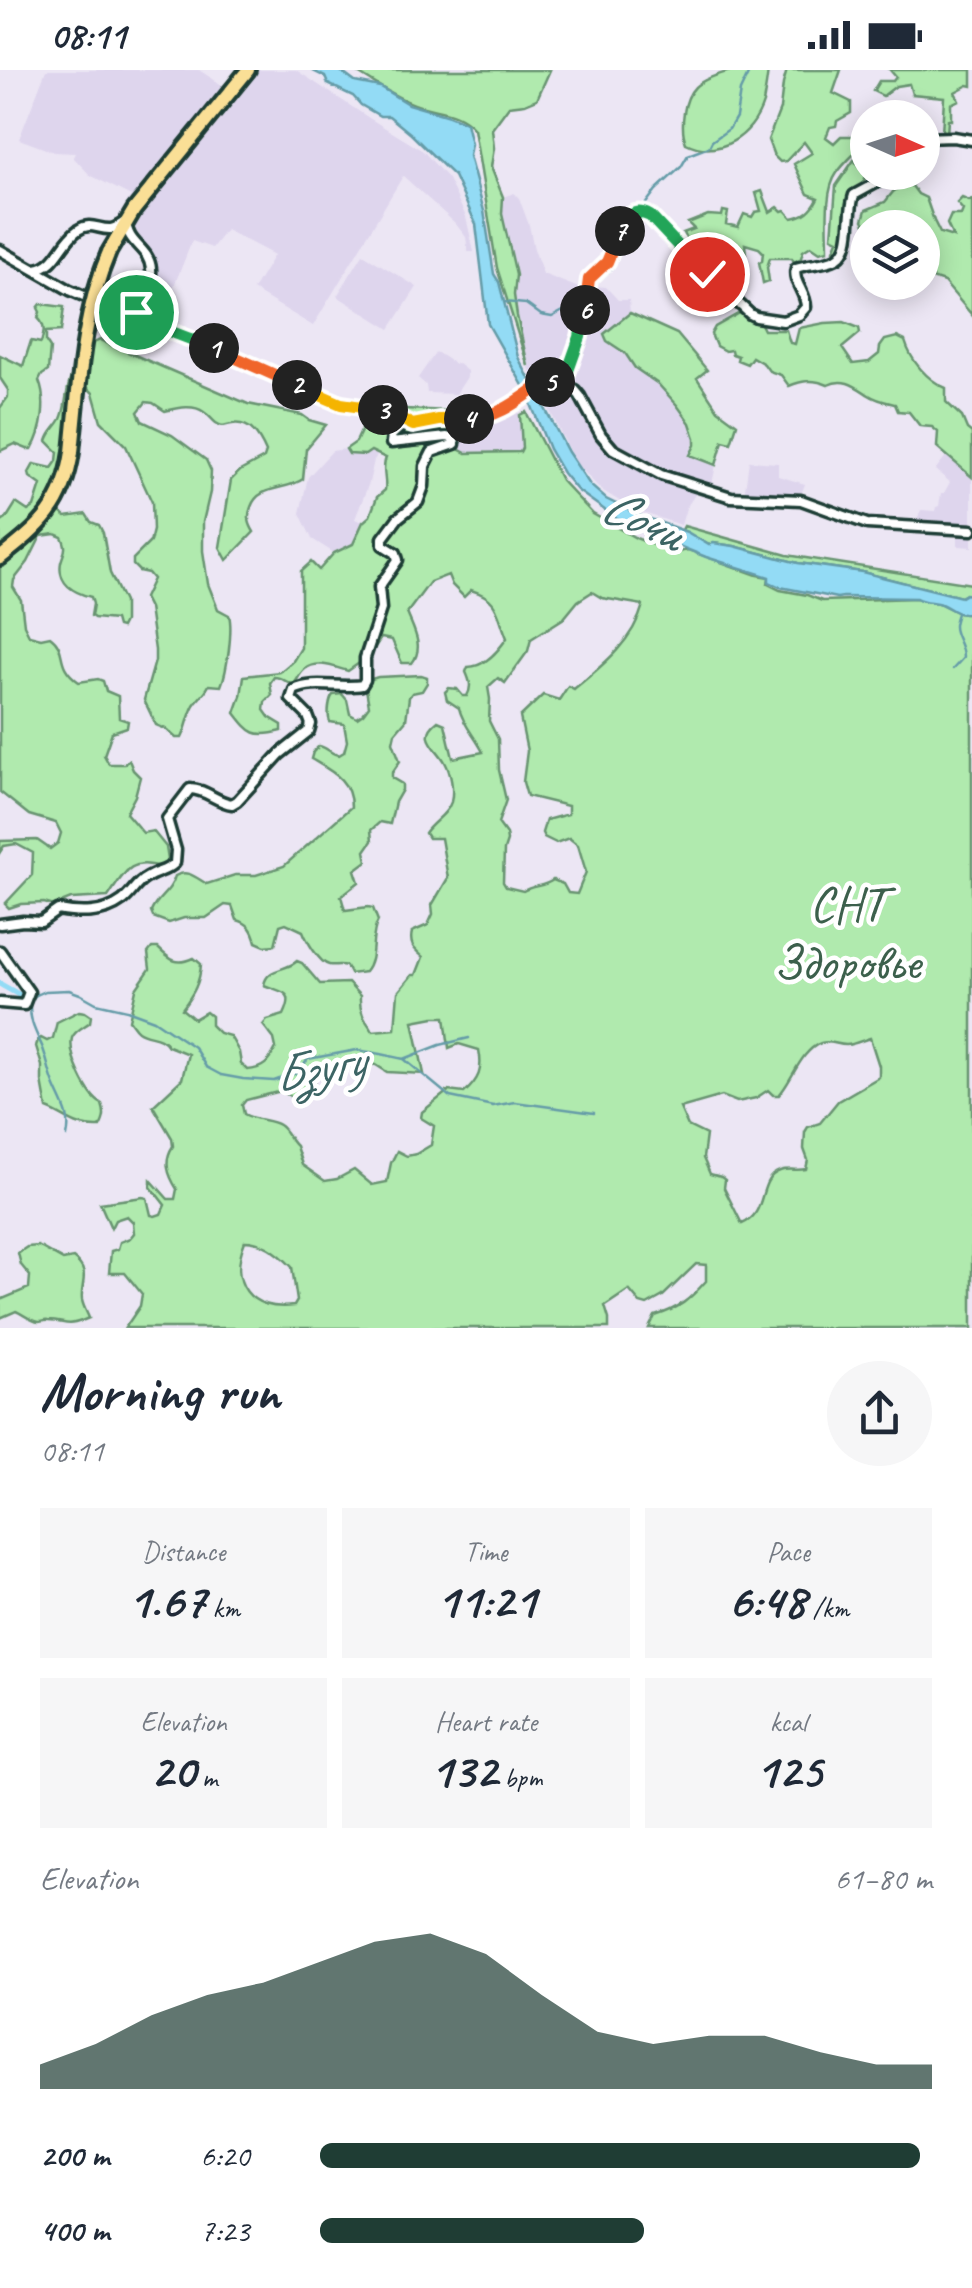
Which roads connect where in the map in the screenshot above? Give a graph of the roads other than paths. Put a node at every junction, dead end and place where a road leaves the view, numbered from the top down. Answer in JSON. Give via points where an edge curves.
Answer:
{"nodes":[{"id":1,"x":248,"y":70,"type":"edge"},
{"id":2,"x":940,"y":137,"type":"edge"},
{"id":3,"x":972,"y":140,"type":"edge"},
{"id":4,"x":863,"y":190,"type":"edge"},
{"id":5,"x":126,"y":221,"type":"junction"},
{"id":6,"x":102,"y":228,"type":"junction"},
{"id":7,"x":136,"y":245,"type":"junction"},
{"id":8,"x":0,"y":250,"type":"edge"},
{"id":9,"x":108,"y":252,"type":"junction"},
{"id":10,"x":52,"y":264,"type":"junction"},
{"id":11,"x":30,"y":268,"type":"junction"},
{"id":12,"x":45,"y":277,"type":"junction"},
{"id":13,"x":58,"y":284,"type":"junction"},
{"id":14,"x":141,"y":305,"type":"junction"},
{"id":15,"x":120,"y":312,"type":"junction"},
{"id":16,"x":135,"y":318,"type":"junction"},
{"id":17,"x":148,"y":324,"type":"junction"},
{"id":18,"x":564,"y":382,"type":"junction"},
{"id":19,"x":406,"y":422,"type":"junction"},
{"id":20,"x":972,"y":530,"type":"edge"},
{"id":21,"x":0,"y":558,"type":"edge"},
{"id":22,"x":0,"y":924,"type":"edge"},
{"id":23,"x":0,"y":951,"type":"edge"},
{"id":24,"x":0,"y":1003,"type":"edge"}],
"edges":[{"from":1,"to":5,"type":"highway"},
{"from":2,"to":3,"type":"street"},
{"from":4,"to":18,"type":"street","via":[[854,195],[844,252],[796,268],[806,304],[794,318],[777,320],[750,314],[650,216],[628,216],[607,262],[586,285],[580,337]]},
{"from":5,"to":6,"type":"street"},
{"from":5,"to":7,"type":"street"},
{"from":5,"to":9,"type":"highway"},
{"from":6,"to":9,"type":"street","via":[[109,234]]},
{"from":6,"to":10,"type":"street","via":[[77,231]]},
{"from":7,"to":9,"type":"street","via":[[122,243]]},
{"from":7,"to":14,"type":"street","via":[[151,264]]},
{"from":8,"to":11,"type":"street"},
{"from":9,"to":21,"type":"highway","bridge":true,"via":[[90,314],[67,479],[48,515]]},
{"from":10,"to":11,"type":"street"},
{"from":10,"to":12,"type":"street"},
{"from":10,"to":13,"type":"street"},
{"from":11,"to":12,"type":"street"},
{"from":12,"to":13,"type":"street"},
{"from":13,"to":15,"type":"street"},
{"from":14,"to":15,"type":"street"},
{"from":14,"to":16,"type":"street"},
{"from":14,"to":17,"type":"street"},
{"from":15,"to":16,"type":"street"},
{"from":16,"to":17,"type":"street"},
{"from":17,"to":19,"type":"street","via":[[341,404],[380,409]]},
{"from":18,"to":19,"type":"street","via":[[542,384],[484,418]]},
{"from":18,"to":20,"type":"street","via":[[612,448],[660,475],[731,497],[807,502],[867,524]]},
{"from":19,"to":22,"type":"street","via":[[392,442],[447,437],[454,444],[432,452],[418,502],[382,541],[398,560],[379,587],[381,609],[362,685],[294,690],[291,699],[308,716],[309,730],[232,804],[190,789],[167,819],[175,863],[120,903]]},
{"from":23,"to":24,"type":"street","via":[[29,992],[21,1005]]}]}
